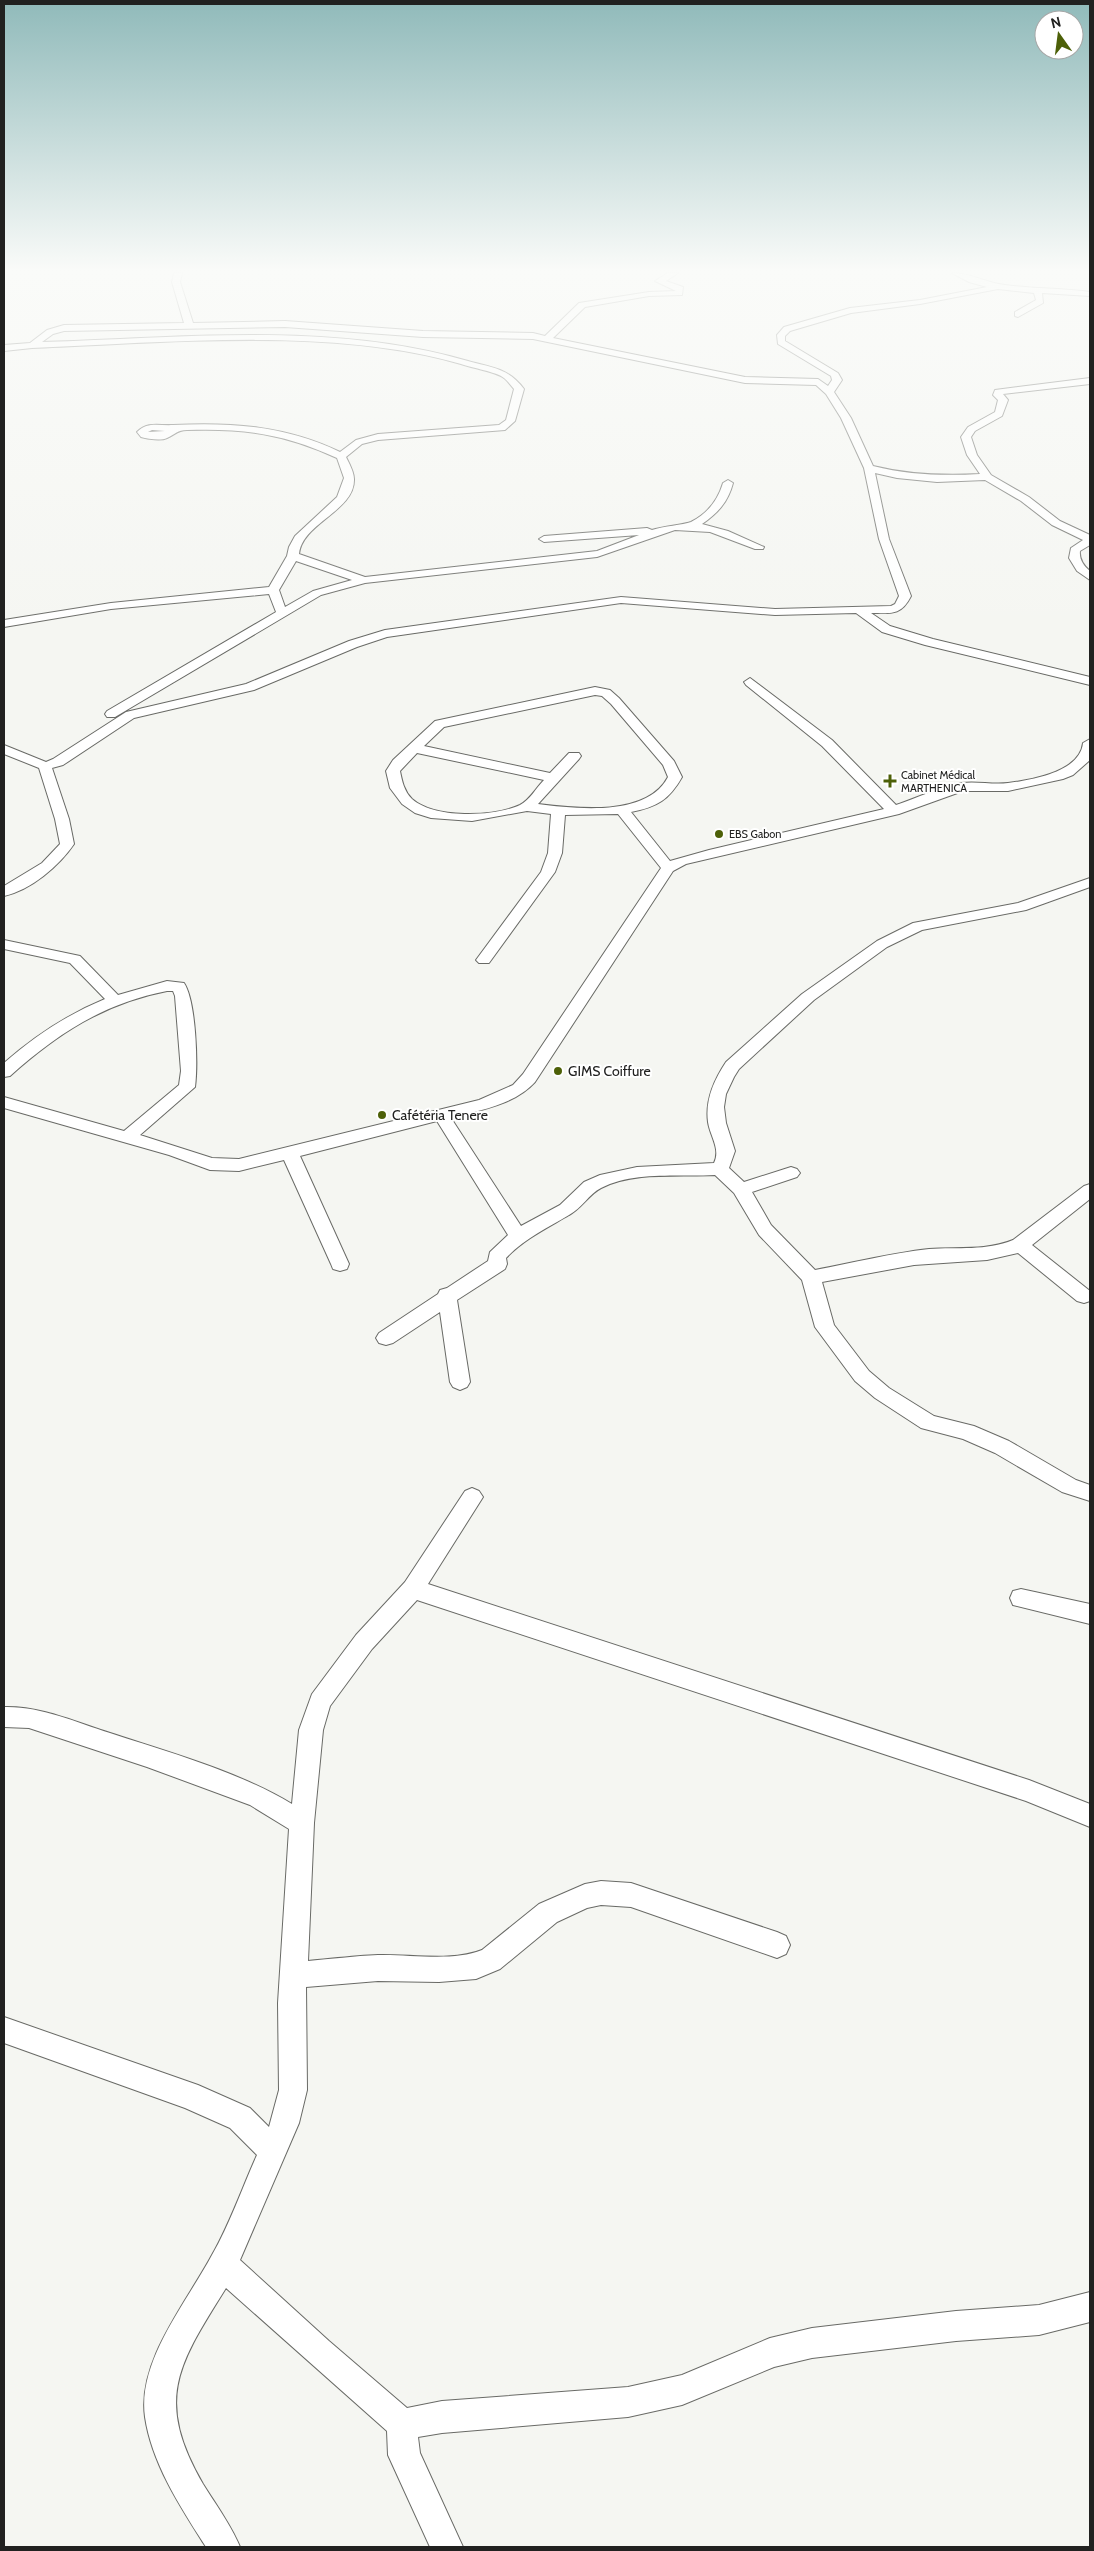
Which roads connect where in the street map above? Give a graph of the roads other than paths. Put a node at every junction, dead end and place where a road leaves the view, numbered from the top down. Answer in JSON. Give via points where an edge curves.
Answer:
{"nodes":[{"id":1,"x":518,"y":392,"type":"edge"},
{"id":2,"x":829,"y":392,"type":"edge"},
{"id":3,"x":998,"y":392,"type":"edge"},
{"id":4,"x":170,"y":428,"type":"dead end"},
{"id":5,"x":341,"y":456,"type":"junction"},
{"id":6,"x":869,"y":468,"type":"junction"},
{"id":7,"x":987,"y":477,"type":"junction"},
{"id":8,"x":728,"y":483,"type":"dead end"},
{"id":9,"x":692,"y":526,"type":"junction"},
{"id":10,"x":662,"y":530,"type":"junction"},
{"id":11,"x":544,"y":539,"type":"dead end"},
{"id":12,"x":1090,"y":540,"type":"edge"},
{"id":13,"x":760,"y":547,"type":"dead end"},
{"id":14,"x":293,"y":556,"type":"junction"},
{"id":15,"x":1090,"y":577,"type":"edge"},
{"id":16,"x":364,"y":580,"type":"junction"},
{"id":17,"x":273,"y":590,"type":"junction"},
{"id":18,"x":860,"y":611,"type":"junction"},
{"id":19,"x":282,"y":614,"type":"junction"},
{"id":20,"x":4,"y":623,"type":"edge"},
{"id":21,"x":750,"y":682,"type":"dead end"},
{"id":22,"x":1090,"y":682,"type":"edge"},
{"id":23,"x":94,"y":726,"type":"dead end"},
{"id":24,"x":1090,"y":744,"type":"edge"},
{"id":25,"x":413,"y":748,"type":"junction"},
{"id":26,"x":4,"y":749,"type":"edge"},
{"id":27,"x":574,"y":756,"type":"dead end"},
{"id":28,"x":45,"y":766,"type":"junction"},
{"id":29,"x":553,"y":778,"type":"junction"},
{"id":30,"x":527,"y":807,"type":"junction"},
{"id":31,"x":621,"y":810,"type":"junction"},
{"id":32,"x":894,"y":811,"type":"junction"},
{"id":33,"x":558,"y":812,"type":"junction"},
{"id":34,"x":668,"y":868,"type":"junction"},
{"id":35,"x":1090,"y":882,"type":"edge"},
{"id":36,"x":1073,"y":889,"type":"junction"},
{"id":37,"x":4,"y":892,"type":"edge"},
{"id":38,"x":1090,"y":894,"type":"edge"},
{"id":39,"x":4,"y":945,"type":"edge"},
{"id":40,"x":484,"y":960,"type":"dead end"},
{"id":41,"x":116,"y":1001,"type":"junction"},
{"id":42,"x":4,"y":1072,"type":"edge"},
{"id":43,"x":4,"y":1102,"type":"edge"},
{"id":44,"x":441,"y":1115,"type":"junction"},
{"id":45,"x":127,"y":1137,"type":"junction"},
{"id":46,"x":290,"y":1153,"type":"junction"},
{"id":47,"x":719,"y":1169,"type":"junction"},
{"id":48,"x":791,"y":1173,"type":"dead end"},
{"id":49,"x":740,"y":1189,"type":"junction"},
{"id":50,"x":1090,"y":1190,"type":"edge"},
{"id":51,"x":518,"y":1236,"type":"junction"},
{"id":52,"x":1020,"y":1245,"type":"junction"},
{"id":53,"x":340,"y":1264,"type":"dead end"},
{"id":54,"x":811,"y":1277,"type":"junction"},
{"id":55,"x":447,"y":1295,"type":"junction"},
{"id":56,"x":1084,"y":1296,"type":"dead end"},
{"id":57,"x":386,"y":1338,"type":"dead end"},
{"id":58,"x":460,"y":1382,"type":"dead end"},
{"id":59,"x":1090,"y":1493,"type":"edge"},
{"id":60,"x":472,"y":1497,"type":"dead end"},
{"id":61,"x":413,"y":1589,"type":"junction"},
{"id":62,"x":1021,"y":1598,"type":"dead end"},
{"id":63,"x":1090,"y":1614,"type":"edge"},
{"id":64,"x":4,"y":1717,"type":"edge"},
{"id":65,"x":1090,"y":1816,"type":"edge"},
{"id":66,"x":302,"y":1823,"type":"junction"},
{"id":67,"x":777,"y":1945,"type":"dead end"},
{"id":68,"x":294,"y":1975,"type":"junction"},
{"id":69,"x":4,"y":2030,"type":"edge"},
{"id":70,"x":273,"y":2151,"type":"junction"},
{"id":71,"x":223,"y":2265,"type":"junction"},
{"id":72,"x":1090,"y":2307,"type":"edge"},
{"id":73,"x":402,"y":2424,"type":"junction"},
{"id":74,"x":224,"y":2547,"type":"edge"},
{"id":75,"x":447,"y":2547,"type":"edge"}],
"edges":[{"from":1,"to":5,"type":"street","via":[[510,421],[502,428],[378,438],[360,442]]},
{"from":2,"to":6,"type":"street","via":[[846,418]]},
{"from":3,"to":7,"type":"street","via":[[1003,400],[1000,414],[971,429],[966,437],[972,455]]},
{"from":4,"to":5,"type":"street","via":[[248,428],[297,438]]},
{"from":5,"to":14,"type":"street","via":[[348,478],[347,488],[340,499],[300,536]]},
{"from":6,"to":7,"type":"street","via":[[937,479]]},
{"from":6,"to":18,"type":"street","via":[[884,539],[905,599],[893,609]]},
{"from":7,"to":12,"type":"street","via":[[1025,499],[1056,523]]},
{"from":8,"to":9,"type":"street","via":[[720,504]]},
{"from":9,"to":10,"type":"street"},
{"from":9,"to":13,"type":"street"},
{"from":10,"to":11,"type":"street"},
{"from":10,"to":16,"type":"street","via":[[618,549],[597,554]]},
{"from":12,"to":15,"type":"street","via":[[1075,550],[1074,556],[1079,567]]},
{"from":14,"to":16,"type":"street"},
{"from":14,"to":17,"type":"street"},
{"from":16,"to":19,"type":"street","via":[[324,590]]},
{"from":17,"to":19,"type":"street"},
{"from":17,"to":20,"type":"street","via":[[111,606]]},
{"from":18,"to":22,"type":"street","via":[[886,628],[929,642]]},
{"from":18,"to":28,"type":"street","via":[[776,612],[621,600],[385,634],[250,687],[130,715],[58,762]]},
{"from":19,"to":23,"type":"street","via":[[179,672]]},
{"from":21,"to":32,"type":"street","via":[[833,748]]},
{"from":24,"to":32,"type":"street","via":[[1089,753],[1083,761],[1068,772],[1008,787],[950,790]]},
{"from":25,"to":29,"type":"street"},
{"from":25,"to":30,"type":"street","via":[[393,771],[397,790],[410,804],[435,814],[466,820]]},
{"from":25,"to":31,"type":"street","via":[[440,724],[453,720],[581,693],[603,692],[615,701],[669,764],[675,777],[669,789],[656,800]]},
{"from":26,"to":28,"type":"street"},
{"from":27,"to":29,"type":"street"},
{"from":28,"to":37,"type":"street","via":[[67,844],[43,868]]},
{"from":29,"to":30,"type":"street"},
{"from":30,"to":33,"type":"street"},
{"from":31,"to":33,"type":"street"},
{"from":31,"to":34,"type":"street"},
{"from":32,"to":34,"type":"street","via":[[709,854]]},
{"from":33,"to":40,"type":"street","via":[[555,853],[548,872]]},
{"from":34,"to":44,"type":"street","via":[[530,1078],[519,1089],[503,1097]]},
{"from":35,"to":36,"type":"street"},
{"from":36,"to":38,"type":"street"},
{"from":36,"to":47,"type":"street","via":[[1003,912],[918,926],[882,944],[808,997],[732,1066],[726,1077],[716,1107],[717,1123],[726,1151]]},
{"from":39,"to":41,"type":"street","via":[[75,959]]},
{"from":41,"to":42,"type":"street","via":[[57,1028]]},
{"from":41,"to":45,"type":"street","via":[[163,986],[178,986],[183,996],[185,1018],[187,1087]]},
{"from":43,"to":45,"type":"street"},
{"from":44,"to":46,"type":"street"},
{"from":44,"to":51,"type":"street"},
{"from":45,"to":46,"type":"street","via":[[210,1164],[240,1164]]},
{"from":46,"to":53,"type":"street"},
{"from":47,"to":49,"type":"street"},
{"from":47,"to":51,"type":"street","via":[[640,1174],[594,1184],[566,1209]]},
{"from":48,"to":49,"type":"street"},
{"from":49,"to":54,"type":"street","via":[[765,1230]]},
{"from":50,"to":52,"type":"street"},
{"from":51,"to":55,"type":"street","via":[[498,1256],[500,1262]]},
{"from":52,"to":54,"type":"street","via":[[991,1254],[930,1256]]},
{"from":52,"to":56,"type":"street"},
{"from":54,"to":59,"type":"street","via":[[825,1327],[862,1376],[882,1393],[928,1422],[967,1432],[1002,1447],[1069,1486]]},
{"from":55,"to":57,"type":"street"},
{"from":55,"to":58,"type":"street"},
{"from":60,"to":61,"type":"street"},
{"from":61,"to":65,"type":"street","via":[[1029,1791]]},
{"from":61,"to":66,"type":"street","via":[[364,1642],[320,1701],[312,1730]]},
{"from":62,"to":63,"type":"street"},
{"from":64,"to":66,"type":"street","via":[[29,1717],[173,1765],[258,1797]]},
{"from":66,"to":68,"type":"street"},
{"from":67,"to":68,"type":"street","via":[[631,1895],[602,1893],[585,1896],[548,1913],[491,1960],[476,1966],[378,1968]]},
{"from":68,"to":70,"type":"street","via":[[291,2003],[293,2090],[285,2123]]},
{"from":69,"to":70,"type":"street","via":[[188,2095],[240,2118]]},
{"from":70,"to":71,"type":"street"},
{"from":71,"to":73,"type":"street"},
{"from":71,"to":74,"type":"street","via":[[186,2327],[167,2368],[160,2400],[164,2430],[181,2474]]},
{"from":72,"to":73,"type":"street","via":[[1039,2320],[812,2343],[770,2353],[682,2390],[628,2402],[442,2417]]},
{"from":73,"to":75,"type":"street","via":[[404,2455]]}]}
